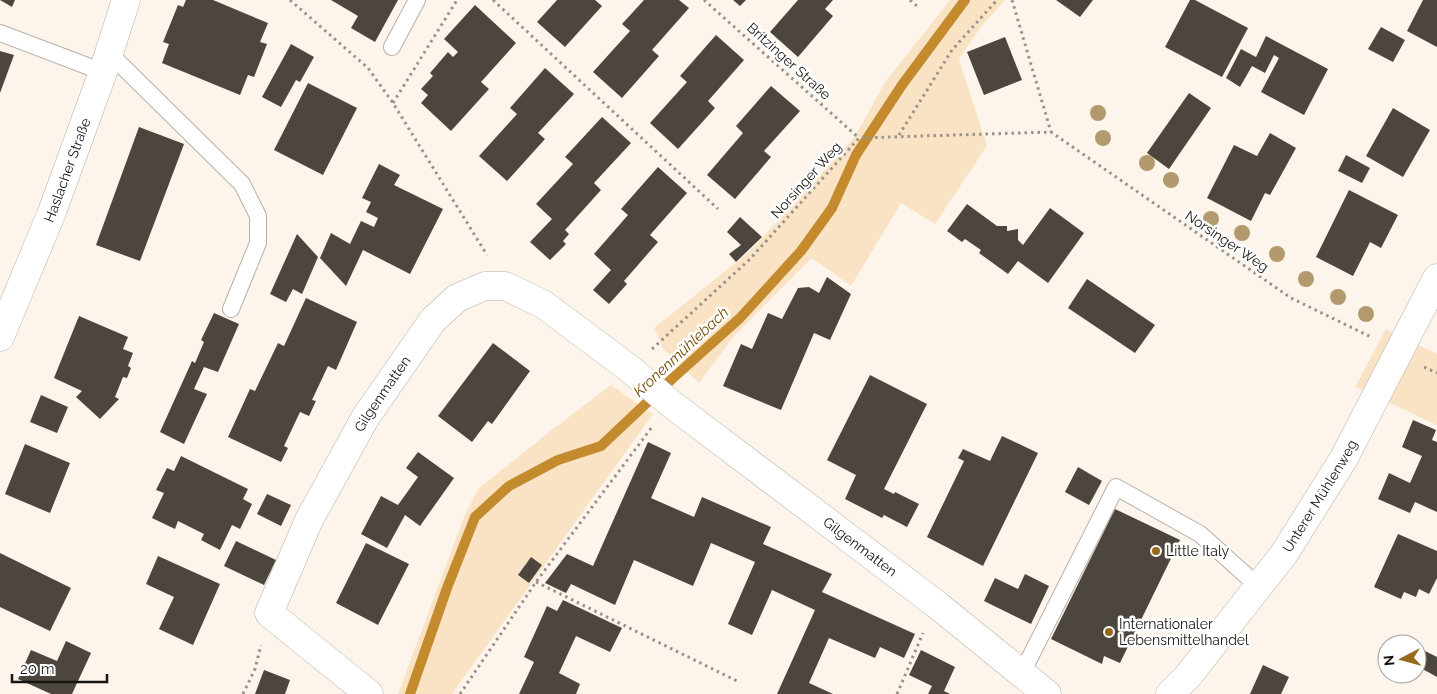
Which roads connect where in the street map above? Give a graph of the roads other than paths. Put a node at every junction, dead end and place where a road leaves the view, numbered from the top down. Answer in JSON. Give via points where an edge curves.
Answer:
{"nodes":[{"id":1,"x":126,"y":0,"type":"edge"},
{"id":2,"x":416,"y":0,"type":"edge"},
{"id":3,"x":0,"y":33,"type":"edge"},
{"id":4,"x":392,"y":47,"type":"dead end"},
{"id":5,"x":106,"y":62,"type":"junction"},
{"id":6,"x":1437,"y":278,"type":"edge"},
{"id":7,"x":231,"y":309,"type":"dead end"},
{"id":8,"x":0,"y":337,"type":"edge"},
{"id":9,"x":1259,"y":587,"type":"junction"},
{"id":10,"x":1022,"y":673,"type":"junction"},
{"id":11,"x":369,"y":694,"type":"edge"},
{"id":12,"x":1047,"y":694,"type":"edge"},
{"id":13,"x":1170,"y":694,"type":"edge"}],
"edges":[{"from":1,"to":5,"type":"street","name":"Haslacher Straße"},
{"from":2,"to":4,"type":"lane"},
{"from":3,"to":5,"type":"lane"},
{"from":5,"to":7,"type":"lane","via":[[242,184],[258,216],[258,243]]},
{"from":5,"to":8,"type":"street","name":"Haslacher Straße","via":[[52,212]]},
{"from":6,"to":9,"type":"street","name":"Unterer Mühlenweg","via":[[1344,458],[1284,554]]},
{"from":9,"to":10,"type":"lane","via":[[1200,534],[1116,487]]},
{"from":9,"to":13,"type":"street","name":"Unterer Mühlenweg"},
{"from":10,"to":11,"type":"street","name":"Gilgenmatten","via":[[543,304],[505,286],[485,286],[457,298],[433,320],[365,418],[309,520],[269,613]]},
{"from":10,"to":12,"type":"street","name":"Gilgenmatten"}]}
